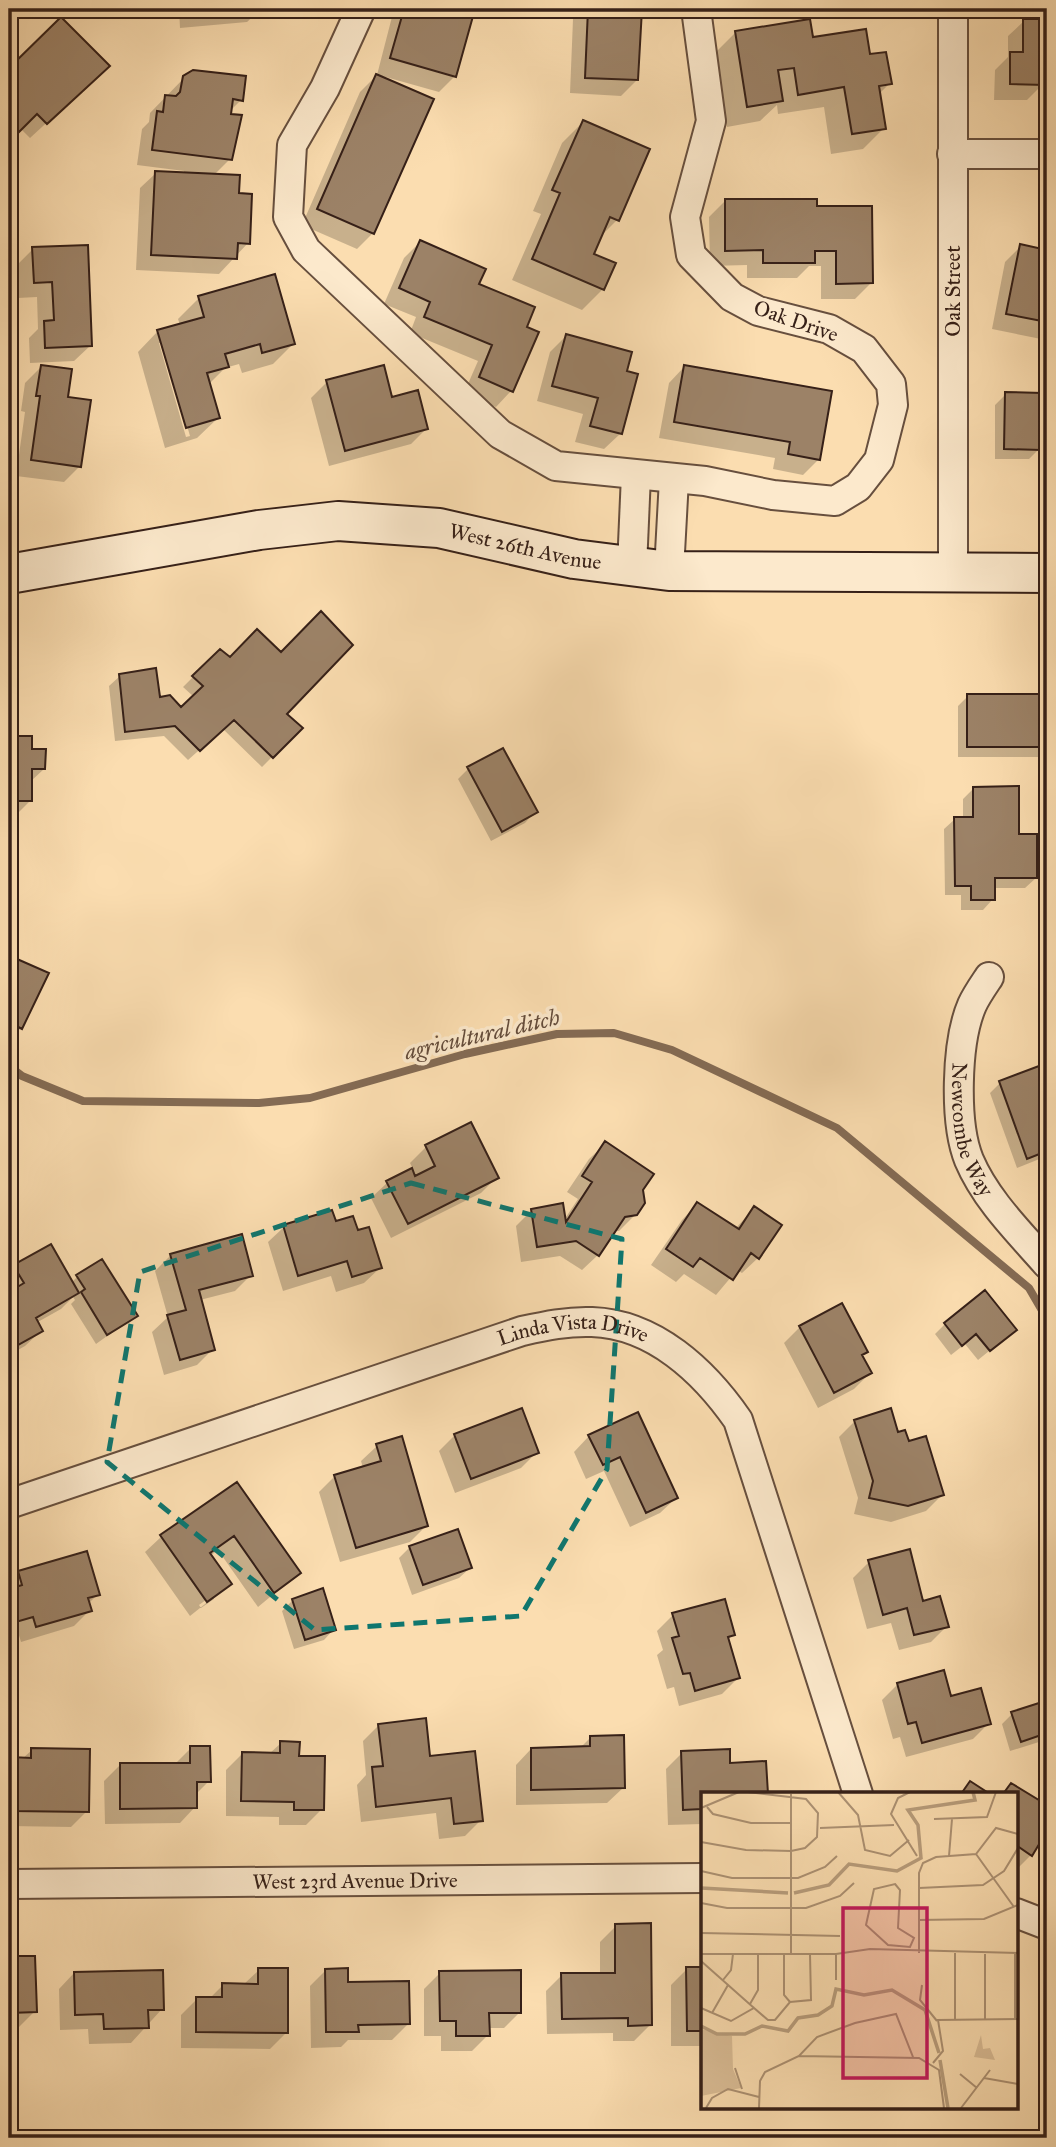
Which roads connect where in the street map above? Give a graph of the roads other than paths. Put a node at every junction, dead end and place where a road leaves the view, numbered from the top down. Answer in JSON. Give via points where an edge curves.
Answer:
{"nodes":[{"id":1,"x":361,"y":9,"type":"edge"},
{"id":2,"x":696,"y":9,"type":"edge"},
{"id":3,"x":953,"y":9,"type":"edge"},
{"id":4,"x":952,"y":154,"type":"junction"},
{"id":5,"x":1047,"y":154,"type":"edge"},
{"id":6,"x":636,"y":475,"type":"junction"},
{"id":7,"x":674,"y":479,"type":"junction"},
{"id":8,"x":632,"y":567,"type":"junction"},
{"id":9,"x":669,"y":571,"type":"junction"},
{"id":10,"x":953,"y":573,"type":"junction"},
{"id":11,"x":1047,"y":573,"type":"edge"},
{"id":12,"x":9,"y":574,"type":"edge"},
{"id":13,"x":989,"y":977,"type":"dead end"},
{"id":14,"x":1047,"y":1264,"type":"edge"},
{"id":15,"x":9,"y":1504,"type":"edge"},
{"id":16,"x":857,"y":1792,"type":"edge"},
{"id":17,"x":701,"y":1878,"type":"edge"},
{"id":18,"x":9,"y":1884,"type":"edge"},
{"id":19,"x":1018,"y":1914,"type":"edge"},
{"id":20,"x":1047,"y":1925,"type":"edge"}],
"edges":[{"from":1,"to":6,"type":"street","name":"Oak Drive","via":[[325,88],[292,145],[289,217],[306,250],[500,434],[556,466]]},
{"from":2,"to":7,"type":"street","name":"Oak Drive","via":[[711,121],[685,217],[691,256],[732,297],[758,311],[829,328],[864,349],[891,384],[893,405],[878,460],[858,487],[835,501]]},
{"from":3,"to":4,"type":"street","name":"Oak Street"},
{"from":4,"to":5,"type":"street"},
{"from":4,"to":10,"type":"street","name":"Oak Street"},
{"from":6,"to":7,"type":"street","name":"Oak Drive"},
{"from":6,"to":8,"type":"street"},
{"from":7,"to":9,"type":"street"},
{"from":8,"to":9,"type":"street","name":"West 26th Avenue"},
{"from":8,"to":12,"type":"street","name":"West 26th Avenue","via":[[439,528],[338,521],[259,530]]},
{"from":9,"to":10,"type":"street","name":"West 26th Avenue"},
{"from":10,"to":11,"type":"street","name":"West 26th Avenue"},
{"from":13,"to":14,"type":"street","name":"Newcombe Way","via":[[971,1006],[961,1055],[962,1135],[970,1160],[996,1206]]},
{"from":15,"to":16,"type":"street","name":"Linda Vista Drive","via":[[522,1331],[593,1322],[638,1331],[662,1343],[715,1386],[738,1420]]},
{"from":17,"to":18,"type":"street","name":"West 23rd Avenue Drive"},
{"from":19,"to":20,"type":"street"}]}
